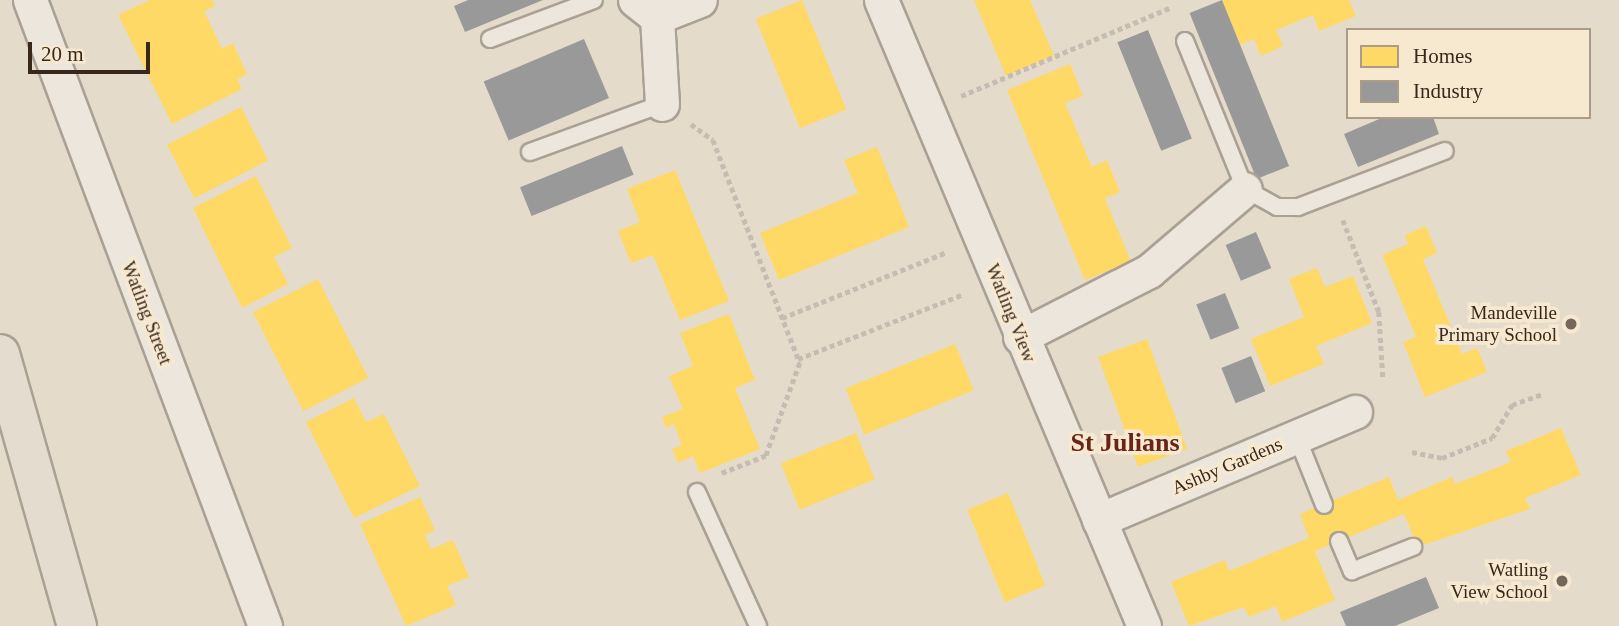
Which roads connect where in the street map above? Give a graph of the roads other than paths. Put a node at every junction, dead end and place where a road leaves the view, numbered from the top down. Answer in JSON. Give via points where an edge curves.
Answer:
{"nodes":[{"id":1,"x":30,"y":0,"type":"edge"},
{"id":2,"x":594,"y":0,"type":"edge"},
{"id":3,"x":700,"y":0,"type":"edge"},
{"id":4,"x":881,"y":0,"type":"edge"},
{"id":5,"x":646,"y":9,"type":"edge"},
{"id":6,"x":490,"y":39,"type":"dead end"},
{"id":7,"x":1185,"y":41,"type":"dead end"},
{"id":8,"x":662,"y":104,"type":"joint"},
{"id":9,"x":1445,"y":151,"type":"dead end"},
{"id":10,"x":530,"y":152,"type":"dead end"},
{"id":11,"x":1245,"y":189,"type":"junction"},
{"id":12,"x":1020,"y":338,"type":"junction"},
{"id":13,"x":0,"y":354,"type":"edge"},
{"id":14,"x":1355,"y":412,"type":"dead end"},
{"id":15,"x":1297,"y":437,"type":"junction"},
{"id":16,"x":697,"y":492,"type":"road end"},
{"id":17,"x":1325,"y":505,"type":"dead end"},
{"id":18,"x":1099,"y":520,"type":"junction"},
{"id":19,"x":1339,"y":541,"type":"dead end"},
{"id":20,"x":1413,"y":547,"type":"dead end"},
{"id":21,"x":1139,"y":625,"type":"edge"},
{"id":22,"x":77,"y":626,"type":"edge"},
{"id":23,"x":265,"y":626,"type":"edge"},
{"id":24,"x":758,"y":626,"type":"edge"}],
"edges":[{"from":1,"to":23,"type":"street","name":"Watling Street"},
{"from":2,"to":6,"type":"lane"},
{"from":3,"to":5,"type":"street"},
{"from":4,"to":12,"type":"street","name":"Watling View"},
{"from":5,"to":8,"type":"street"},
{"from":7,"to":11,"type":"lane"},
{"from":8,"to":10,"type":"lane"},
{"from":9,"to":11,"type":"lane","via":[[1298,207],[1277,207]]},
{"from":11,"to":12,"type":"street","via":[[1149,271]]},
{"from":12,"to":18,"type":"street","name":"Watling View"},
{"from":13,"to":22,"type":"main road"},
{"from":14,"to":15,"type":"street","name":"Ashby Gardens"},
{"from":15,"to":17,"type":"lane"},
{"from":15,"to":18,"type":"street","name":"Ashby Gardens"},
{"from":16,"to":24,"type":"lane"},
{"from":18,"to":21,"type":"street","name":"Watling View"},
{"from":19,"to":20,"type":"lane","via":[[1352,571]]}]}
